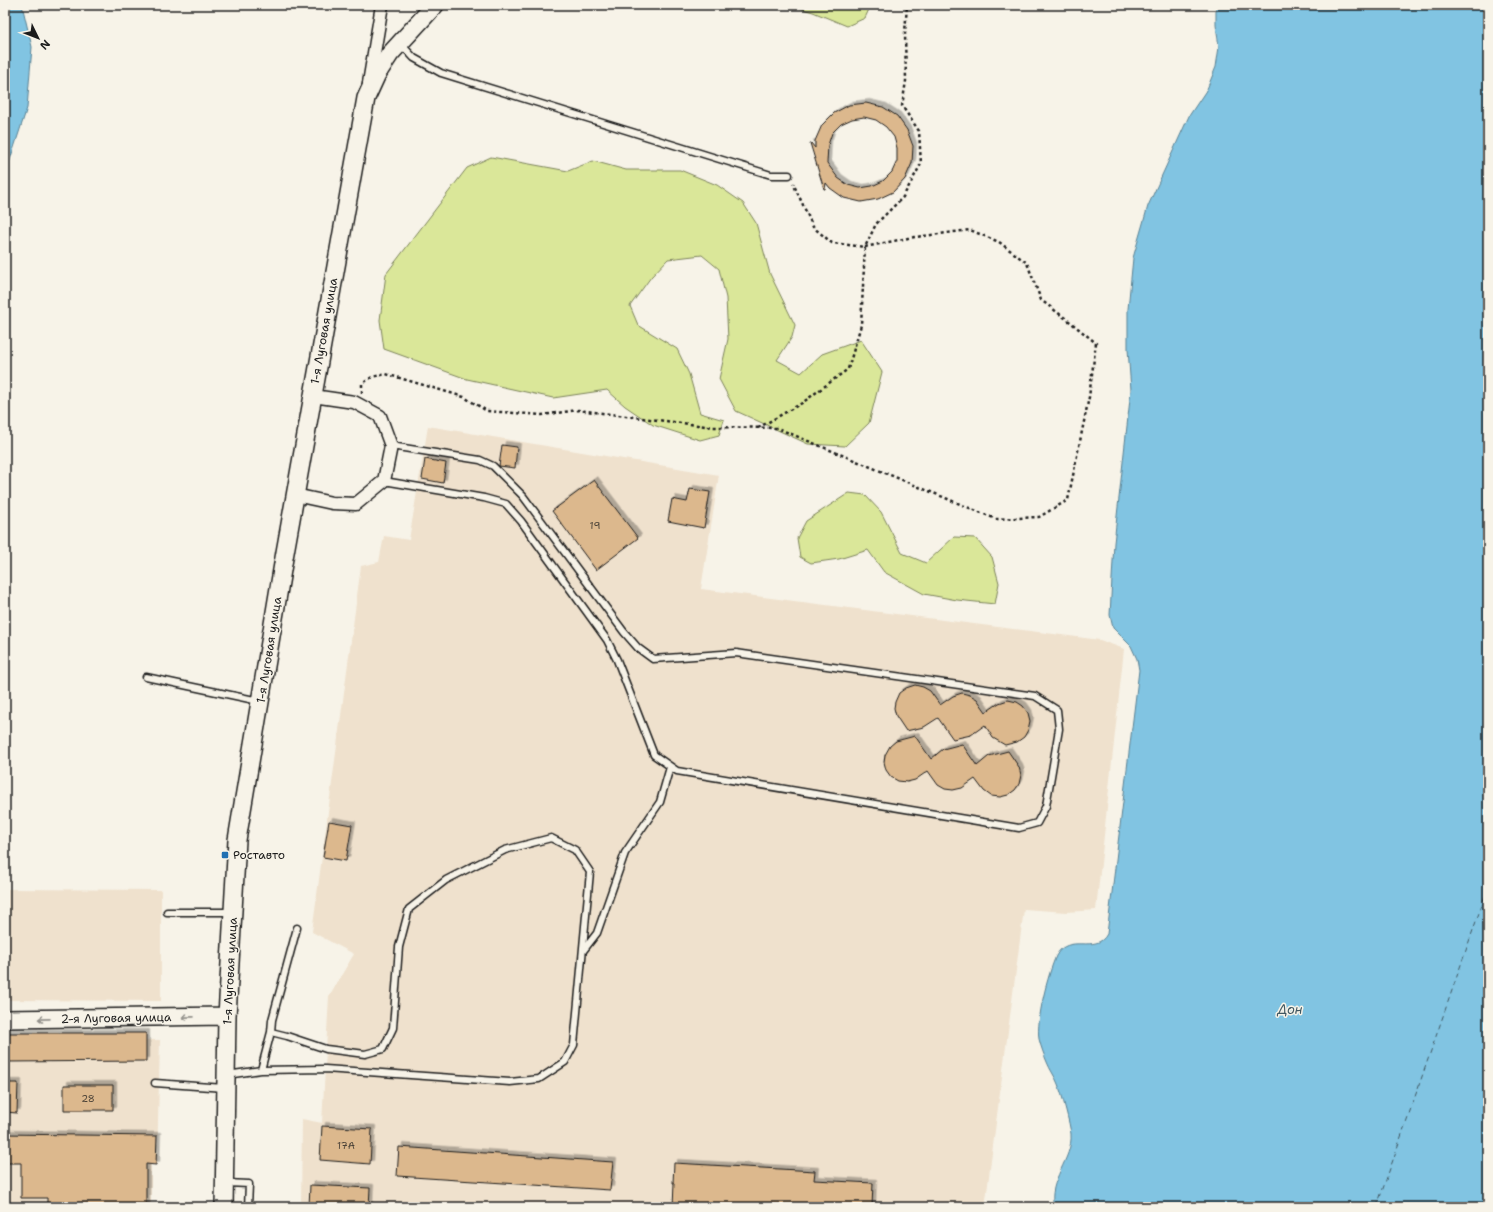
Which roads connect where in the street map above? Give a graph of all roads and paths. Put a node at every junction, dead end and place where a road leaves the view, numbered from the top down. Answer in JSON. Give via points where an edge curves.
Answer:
{"nodes":[{"id":1,"x":382,"y":5,"type":"edge"},
{"id":2,"x":435,"y":5,"type":"edge"},
{"id":3,"x":907,"y":5,"type":"edge"},
{"id":4,"x":400,"y":43,"type":"junction"},
{"id":5,"x":366,"y":98,"type":"junction"},
{"id":6,"x":789,"y":175,"type":"joint"},
{"id":7,"x":865,"y":247,"type":"junction"},
{"id":8,"x":313,"y":396,"type":"junction"},
{"id":9,"x":361,"y":406,"type":"junction"},
{"id":10,"x":758,"y":428,"type":"junction"},
{"id":11,"x":391,"y":446,"type":"junction"},
{"id":12,"x":384,"y":481,"type":"junction"},
{"id":13,"x":295,"y":495,"type":"junction"},
{"id":14,"x":146,"y":677,"type":"dead end"},
{"id":15,"x":260,"y":701,"type":"junction"},
{"id":16,"x":670,"y":767,"type":"junction"},
{"id":17,"x":167,"y":912,"type":"dead end"},
{"id":18,"x":233,"y":912,"type":"junction"},
{"id":19,"x":297,"y":928,"type":"dead end"},
{"id":20,"x":583,"y":951,"type":"junction"},
{"id":21,"x":226,"y":1016,"type":"junction"},
{"id":22,"x":5,"y":1019,"type":"edge"},
{"id":23,"x":271,"y":1032,"type":"junction"},
{"id":24,"x":261,"y":1070,"type":"junction"},
{"id":25,"x":226,"y":1082,"type":"junction"},
{"id":26,"x":155,"y":1083,"type":"dead end"},
{"id":27,"x":224,"y":1183,"type":"junction"},
{"id":28,"x":224,"y":1207,"type":"edge"},
{"id":29,"x":248,"y":1207,"type":"edge"}],
"edges":[{"from":1,"to":5,"type":"street","name":"1-я Луговая улица"},
{"from":2,"to":4,"type":"main road","name":"1-я Луговая улица"},
{"from":3,"to":7,"type":"path","via":[[906,81],[902,106],[919,131],[921,164],[903,197],[876,224]]},
{"from":4,"to":5,"type":"main road","name":"1-я Луговая улица","via":[[377,74]]},
{"from":4,"to":6,"type":"lane","via":[[414,58],[440,73],[770,175]]},
{"from":5,"to":8,"type":"main road","name":"1-я Луговая улица"},
{"from":6,"to":7,"type":"path","via":[[813,227],[832,243]]},
{"from":7,"to":10,"type":"path","via":[[861,325],[848,369],[802,403]]},
{"from":7,"to":10,"type":"path","via":[[908,238],[970,230],[999,242],[1027,263],[1041,300],[1096,343],[1089,397],[1068,500],[1039,518],[996,519],[777,428]]},
{"from":8,"to":9,"type":"street","via":[[354,402]]},
{"from":8,"to":13,"type":"main road","name":"1-я Луговая улица"},
{"from":9,"to":10,"type":"path","via":[[362,384],[372,377],[386,374],[464,397],[487,411],[542,415],[578,410],[713,427]]},
{"from":9,"to":11,"type":"street","via":[[380,416]]},
{"from":11,"to":12,"type":"street"},
{"from":11,"to":16,"type":"lane","via":[[480,460],[493,466],[523,496],[624,632],[638,648],[653,659],[736,653],[1035,696],[1057,710],[1059,729],[1046,806],[1037,823],[1019,828],[677,772]]},
{"from":12,"to":13,"type":"street","via":[[356,504],[332,503]]},
{"from":12,"to":16,"type":"lane","via":[[506,504],[607,640],[654,755]]},
{"from":13,"to":15,"type":"main road","name":"1-я Луговая улица"},
{"from":14,"to":15,"type":"lane"},
{"from":15,"to":18,"type":"main road","name":"1-я Луговая улица","via":[[237,840]]},
{"from":16,"to":20,"type":"lane","via":[[660,802],[625,853],[597,933]]},
{"from":17,"to":18,"type":"lane"},
{"from":18,"to":21,"type":"main road","name":"1-я Луговая улица"},
{"from":19,"to":23,"type":"lane"},
{"from":20,"to":23,"type":"lane","via":[[590,872],[575,850],[551,838],[505,850],[446,880],[409,909],[399,947],[393,1028],[382,1049],[365,1054],[326,1050]]},
{"from":20,"to":24,"type":"lane","via":[[574,1045],[565,1062],[539,1079],[510,1082],[325,1069]]},
{"from":21,"to":22,"type":"main road","name":"2-я Луговая улица","one_way":true},
{"from":21,"to":25,"type":"main road","name":"1-я Луговая улица"},
{"from":23,"to":24,"type":"lane"},
{"from":24,"to":25,"type":"lane"},
{"from":25,"to":26,"type":"lane"},
{"from":25,"to":27,"type":"main road","name":"1-я Луговая улица"},
{"from":27,"to":28,"type":"main road","name":"1-я Луговая улица"},
{"from":27,"to":29,"type":"lane","via":[[249,1184]]}]}
